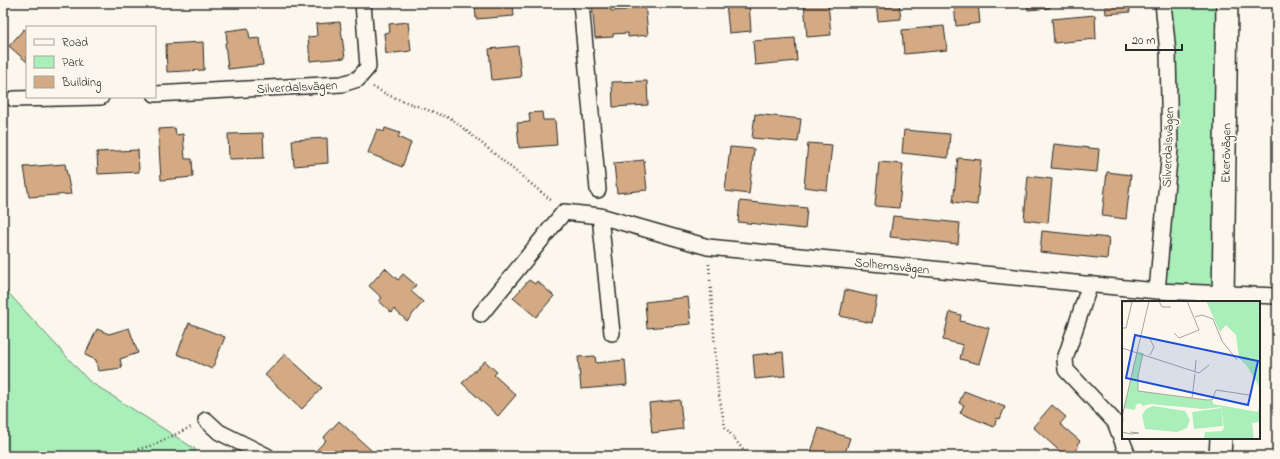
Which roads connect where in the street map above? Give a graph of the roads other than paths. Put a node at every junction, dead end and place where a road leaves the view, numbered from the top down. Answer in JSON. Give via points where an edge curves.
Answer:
{"nodes":[{"id":1,"x":363,"y":3,"type":"edge"},
{"id":2,"x":581,"y":3,"type":"edge"},
{"id":3,"x":1163,"y":3,"type":"edge"},
{"id":4,"x":1227,"y":3,"type":"edge"},
{"id":5,"x":156,"y":94,"type":"edge"},
{"id":6,"x":72,"y":98,"type":"edge"},
{"id":7,"x":14,"y":100,"type":"dead end"},
{"id":8,"x":598,"y":190,"type":"dead end"},
{"id":9,"x":600,"y":216,"type":"junction"},
{"id":10,"x":1090,"y":284,"type":"junction"},
{"id":11,"x":1156,"y":291,"type":"junction"},
{"id":12,"x":1277,"y":296,"type":"edge"},
{"id":13,"x":1223,"y":298,"type":"edge"},
{"id":14,"x":481,"y":314,"type":"dead end"},
{"id":15,"x":612,"y":333,"type":"dead end"},
{"id":16,"x":206,"y":420,"type":"road end"},
{"id":17,"x":1221,"y":439,"type":"edge"},
{"id":18,"x":267,"y":456,"type":"edge"},
{"id":19,"x":1128,"y":456,"type":"edge"},
{"id":20,"x":1220,"y":456,"type":"edge"}],
"edges":[{"from":1,"to":5,"type":"street","name":"Silverdalsvägen","via":[[368,67],[358,79],[342,84]]},
{"from":2,"to":8,"type":"street"},
{"from":3,"to":11,"type":"street","name":"Silverdalsvägen","via":[[1168,54],[1170,150]]},
{"from":4,"to":13,"type":"main road","name":"Ekerövägen"},
{"from":6,"to":7,"type":"street"},
{"from":9,"to":10,"type":"street","name":"Solhemsvägen","via":[[708,247]]},
{"from":9,"to":14,"type":"street","name":"Solhemsvägen","via":[[564,212]]},
{"from":9,"to":15,"type":"street"},
{"from":10,"to":11,"type":"street","name":"Solhemsvägen"},
{"from":10,"to":19,"type":"street","via":[[1065,359],[1066,370],[1115,422]]},
{"from":11,"to":13,"type":"street","name":"Solhemsvägen"},
{"from":12,"to":13,"type":"street","name":"Solhemsvägen"},
{"from":16,"to":18,"type":"street","via":[[219,432]]},
{"from":17,"to":20,"type":"main road"}]}
